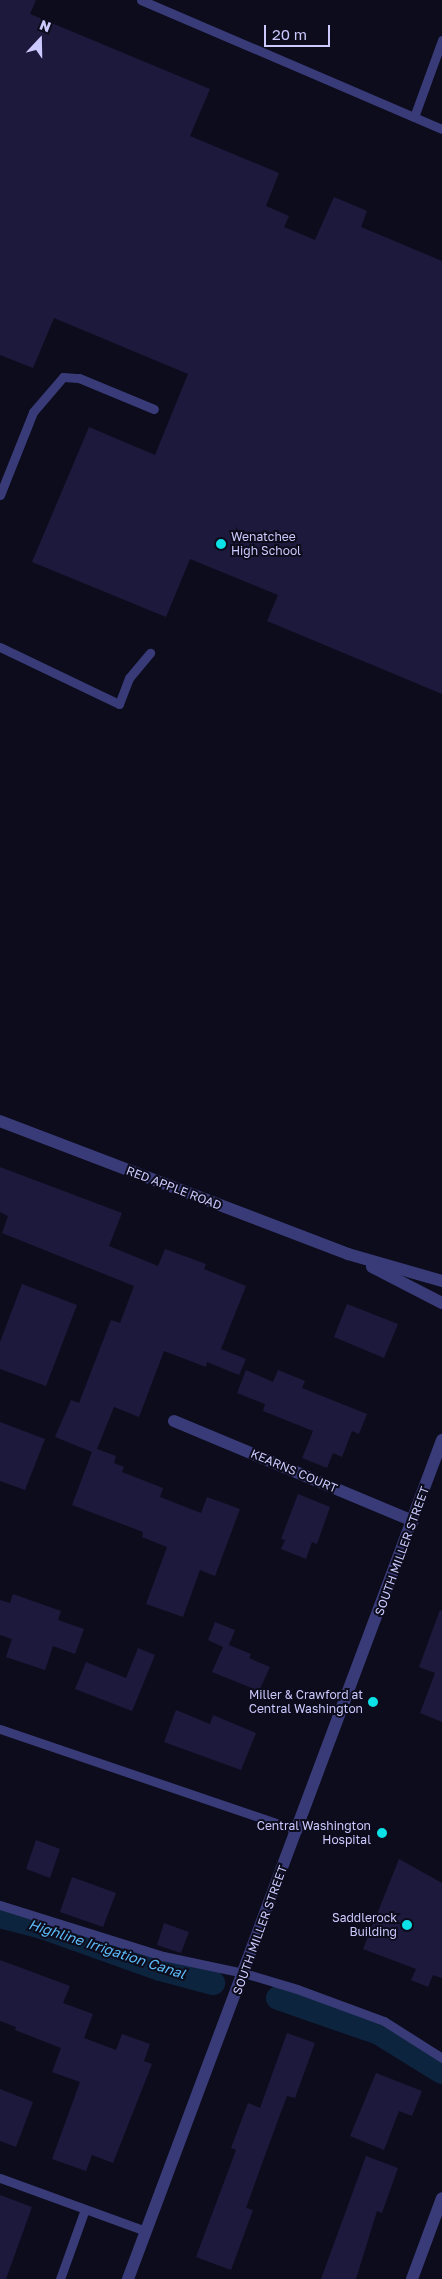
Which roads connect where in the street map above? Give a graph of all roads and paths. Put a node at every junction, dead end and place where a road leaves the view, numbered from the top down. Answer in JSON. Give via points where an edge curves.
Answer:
{"nodes":[{"id":1,"x":141,"y":0,"type":"edge"},
{"id":2,"x":442,"y":40,"type":"edge"},
{"id":3,"x":414,"y":118,"type":"junction"},
{"id":4,"x":442,"y":129,"type":"edge"},
{"id":5,"x":154,"y":409,"type":"dead end"},
{"id":6,"x":0,"y":495,"type":"edge"},
{"id":7,"x":0,"y":647,"type":"edge"},
{"id":8,"x":150,"y":653,"type":"dead end"},
{"id":9,"x":0,"y":1122,"type":"edge"},
{"id":10,"x":348,"y":1254,"type":"junction"},
{"id":11,"x":442,"y":1281,"type":"edge"},
{"id":12,"x":442,"y":1303,"type":"edge"},
{"id":13,"x":174,"y":1421,"type":"dead end"},
{"id":14,"x":442,"y":1440,"type":"edge"},
{"id":15,"x":413,"y":1521,"type":"junction"},
{"id":16,"x":0,"y":1729,"type":"edge"},
{"id":17,"x":297,"y":1830,"type":"junction"},
{"id":18,"x":0,"y":1905,"type":"edge"},
{"id":19,"x":243,"y":1975,"type":"junction"},
{"id":20,"x":442,"y":2058,"type":"edge"},
{"id":21,"x":0,"y":2178,"type":"edge"},
{"id":22,"x":442,"y":2198,"type":"edge"},
{"id":23,"x":86,"y":2209,"type":"junction"},
{"id":24,"x":146,"y":2231,"type":"junction"},
{"id":25,"x":60,"y":2279,"type":"edge"},
{"id":26,"x":128,"y":2279,"type":"edge"},
{"id":27,"x":412,"y":2279,"type":"edge"}],
"edges":[{"from":1,"to":3,"type":"lane"},
{"from":2,"to":3,"type":"lane"},
{"from":3,"to":4,"type":"lane"},
{"from":5,"to":6,"type":"lane","via":[[79,378],[63,377],[51,387],[33,412]]},
{"from":7,"to":8,"type":"lane","via":[[119,704],[129,678]]},
{"from":9,"to":10,"type":"street","name":"RED APPLE ROAD"},
{"from":10,"to":11,"type":"street","name":"RED APPLE ROAD"},
{"from":10,"to":12,"type":"street","name":"RED APPLE ROAD"},
{"from":13,"to":15,"type":"street","name":"KEARNS COURT"},
{"from":14,"to":15,"type":"street","name":"SOUTH MILLER STREET"},
{"from":15,"to":17,"type":"street","name":"SOUTH MILLER STREET"},
{"from":16,"to":17,"type":"lane"},
{"from":17,"to":19,"type":"street","name":"SOUTH MILLER STREET"},
{"from":18,"to":19,"type":"lane","via":[[163,1956]]},
{"from":19,"to":20,"type":"lane","via":[[384,2021]]},
{"from":19,"to":24,"type":"street","name":"SOUTH MILLER STREET"},
{"from":21,"to":23,"type":"lane"},
{"from":22,"to":27,"type":"street"},
{"from":23,"to":24,"type":"lane"},
{"from":23,"to":25,"type":"lane"},
{"from":24,"to":26,"type":"street","name":"SOUTH MILLER STREET"}]}
